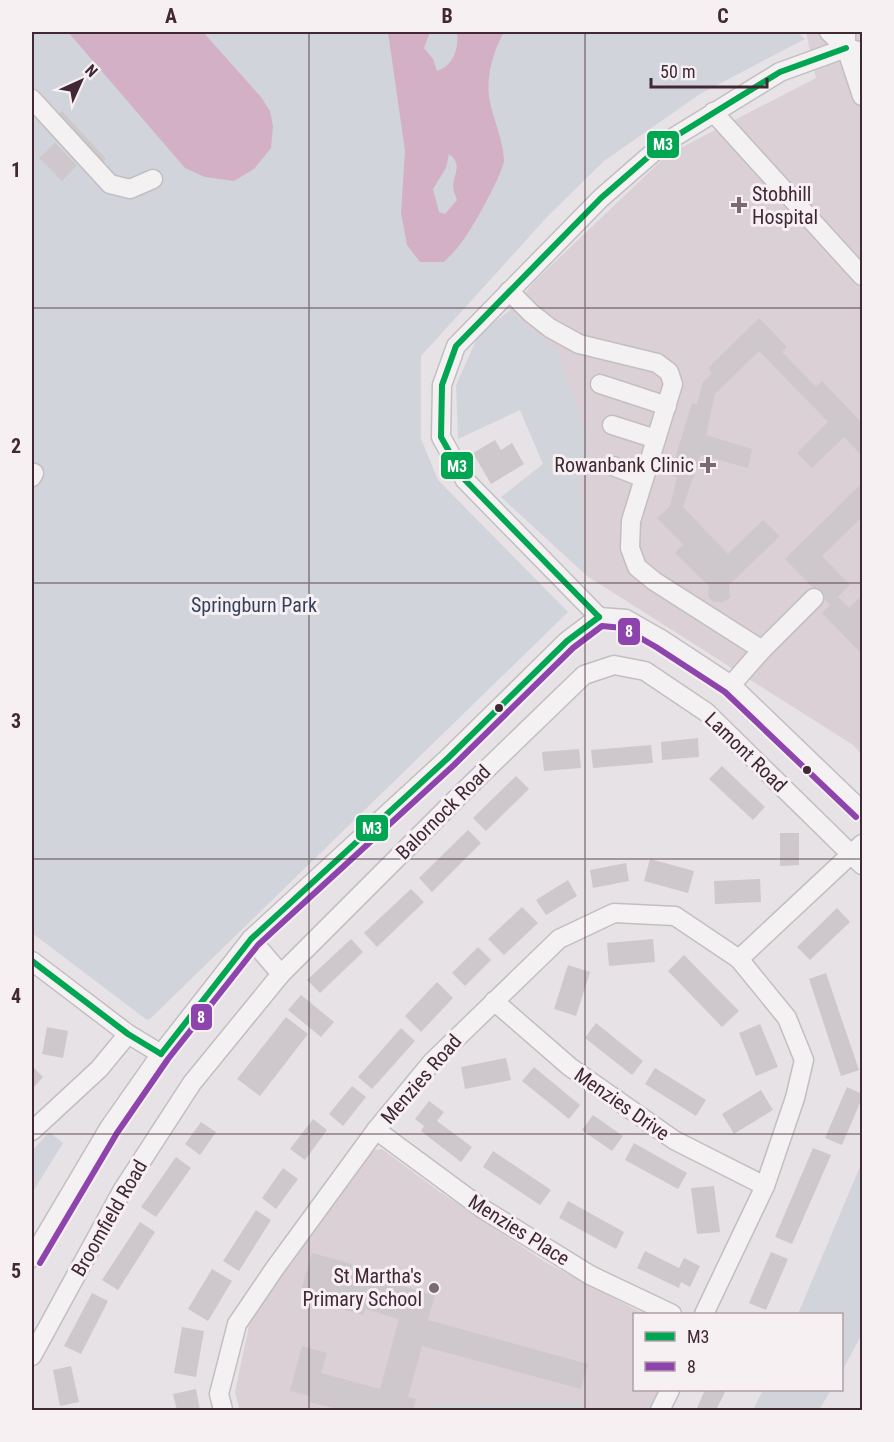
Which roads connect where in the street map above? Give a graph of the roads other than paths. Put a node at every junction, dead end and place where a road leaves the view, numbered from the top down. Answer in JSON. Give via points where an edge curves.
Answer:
{"nodes":[{"id":1,"x":829,"y":32,"type":"edge"},
{"id":2,"x":852,"y":44,"type":"edge"},
{"id":3,"x":862,"y":96,"type":"edge"},
{"id":4,"x":32,"y":99,"type":"edge"},
{"id":5,"x":713,"y":112,"type":"junction"},
{"id":6,"x":153,"y":179,"type":"dead end"},
{"id":7,"x":862,"y":276,"type":"edge"},
{"id":8,"x":510,"y":291,"type":"junction"},
{"id":9,"x":600,"y":384,"type":"dead end"},
{"id":10,"x":667,"y":406,"type":"junction"},
{"id":11,"x":612,"y":425,"type":"dead end"},
{"id":12,"x":656,"y":439,"type":"junction"},
{"id":13,"x":613,"y":466,"type":"dead end"},
{"id":14,"x":644,"y":478,"type":"junction"},
{"id":15,"x":814,"y":598,"type":"dead end"},
{"id":16,"x":599,"y":617,"type":"junction"},
{"id":17,"x":762,"y":650,"type":"junction"},
{"id":18,"x":614,"y":665,"type":"joint"},
{"id":19,"x":731,"y":685,"type":"junction"},
{"id":20,"x":862,"y":811,"type":"edge"},
{"id":21,"x":859,"y":854,"type":"edge"},
{"id":22,"x":251,"y":939,"type":"junction"},
{"id":23,"x":739,"y":959,"type":"junction"},
{"id":24,"x":32,"y":961,"type":"edge"},
{"id":25,"x":281,"y":974,"type":"junction"},
{"id":26,"x":494,"y":1001,"type":"junction"},
{"id":27,"x":128,"y":1034,"type":"junction"},
{"id":28,"x":160,"y":1054,"type":"junction"},
{"id":29,"x":192,"y":1083,"type":"joint"},
{"id":30,"x":376,"y":1130,"type":"junction"},
{"id":31,"x":32,"y":1131,"type":"edge"},
{"id":32,"x":765,"y":1186,"type":"junction"},
{"id":33,"x":32,"y":1258,"type":"edge"},
{"id":34,"x":670,"y":1313,"type":"edge"},
{"id":35,"x":704,"y":1313,"type":"edge"},
{"id":36,"x":32,"y":1356,"type":"edge"},
{"id":37,"x":669,"y":1391,"type":"edge"},
{"id":38,"x":223,"y":1410,"type":"edge"},
{"id":39,"x":660,"y":1410,"type":"edge"}],
"edges":[{"from":1,"to":2,"type":"street"},
{"from":2,"to":3,"type":"street"},
{"from":2,"to":5,"type":"street","via":[[780,72]]},
{"from":4,"to":6,"type":"street","via":[[110,184],[130,189]]},
{"from":5,"to":7,"type":"street"},
{"from":5,"to":8,"type":"street","via":[[663,144],[601,198]]},
{"from":8,"to":10,"type":"street","via":[[550,328],[579,344],[657,363],[669,372],[673,384]]},
{"from":8,"to":16,"type":"street","via":[[456,346],[442,385],[441,436],[465,480]]},
{"from":9,"to":10,"type":"street"},
{"from":10,"to":12,"type":"street"},
{"from":11,"to":12,"type":"street"},
{"from":12,"to":14,"type":"street"},
{"from":13,"to":14,"type":"street"},
{"from":14,"to":17,"type":"street","via":[[631,522],[630,548],[637,567]]},
{"from":15,"to":17,"type":"street"},
{"from":16,"to":19,"type":"street","via":[[626,619]]},
{"from":16,"to":22,"type":"street","name":"Balornock Road","via":[[567,641],[448,758]]},
{"from":17,"to":19,"type":"street"},
{"from":18,"to":21,"type":"street","name":"Lamont Road","via":[[645,671],[706,712]]},
{"from":18,"to":25,"type":"street","name":"Balornock Road","via":[[584,675]]},
{"from":19,"to":20,"type":"street"},
{"from":21,"to":23,"type":"street"},
{"from":22,"to":25,"type":"street"},
{"from":22,"to":28,"type":"street","name":"Balornock Road"},
{"from":23,"to":26,"type":"street","name":"Menzies Road","via":[[675,916],[614,913],[559,939]]},
{"from":23,"to":32,"type":"street","name":"Menzies Road","via":[[787,1018],[804,1060]]},
{"from":24,"to":27,"type":"street"},
{"from":25,"to":29,"type":"street","name":"Balornock Road"},
{"from":26,"to":30,"type":"street","name":"Menzies Road","via":[[432,1062]]},
{"from":26,"to":32,"type":"street","name":"Menzies Drive","via":[[570,1067],[674,1140]]},
{"from":27,"to":28,"type":"street"},
{"from":27,"to":31,"type":"street","via":[[99,1068]]},
{"from":28,"to":33,"type":"street","via":[[109,1128]]},
{"from":29,"to":36,"type":"street","name":"Broomfield Road","via":[[122,1191]]},
{"from":30,"to":34,"type":"street","name":"Menzies Place","via":[[483,1209],[590,1275]]},
{"from":30,"to":38,"type":"street","name":"Menzies Road","via":[[237,1324],[219,1394]]},
{"from":32,"to":35,"type":"street","name":"Menzies Road"},
{"from":37,"to":39,"type":"street"}]}
